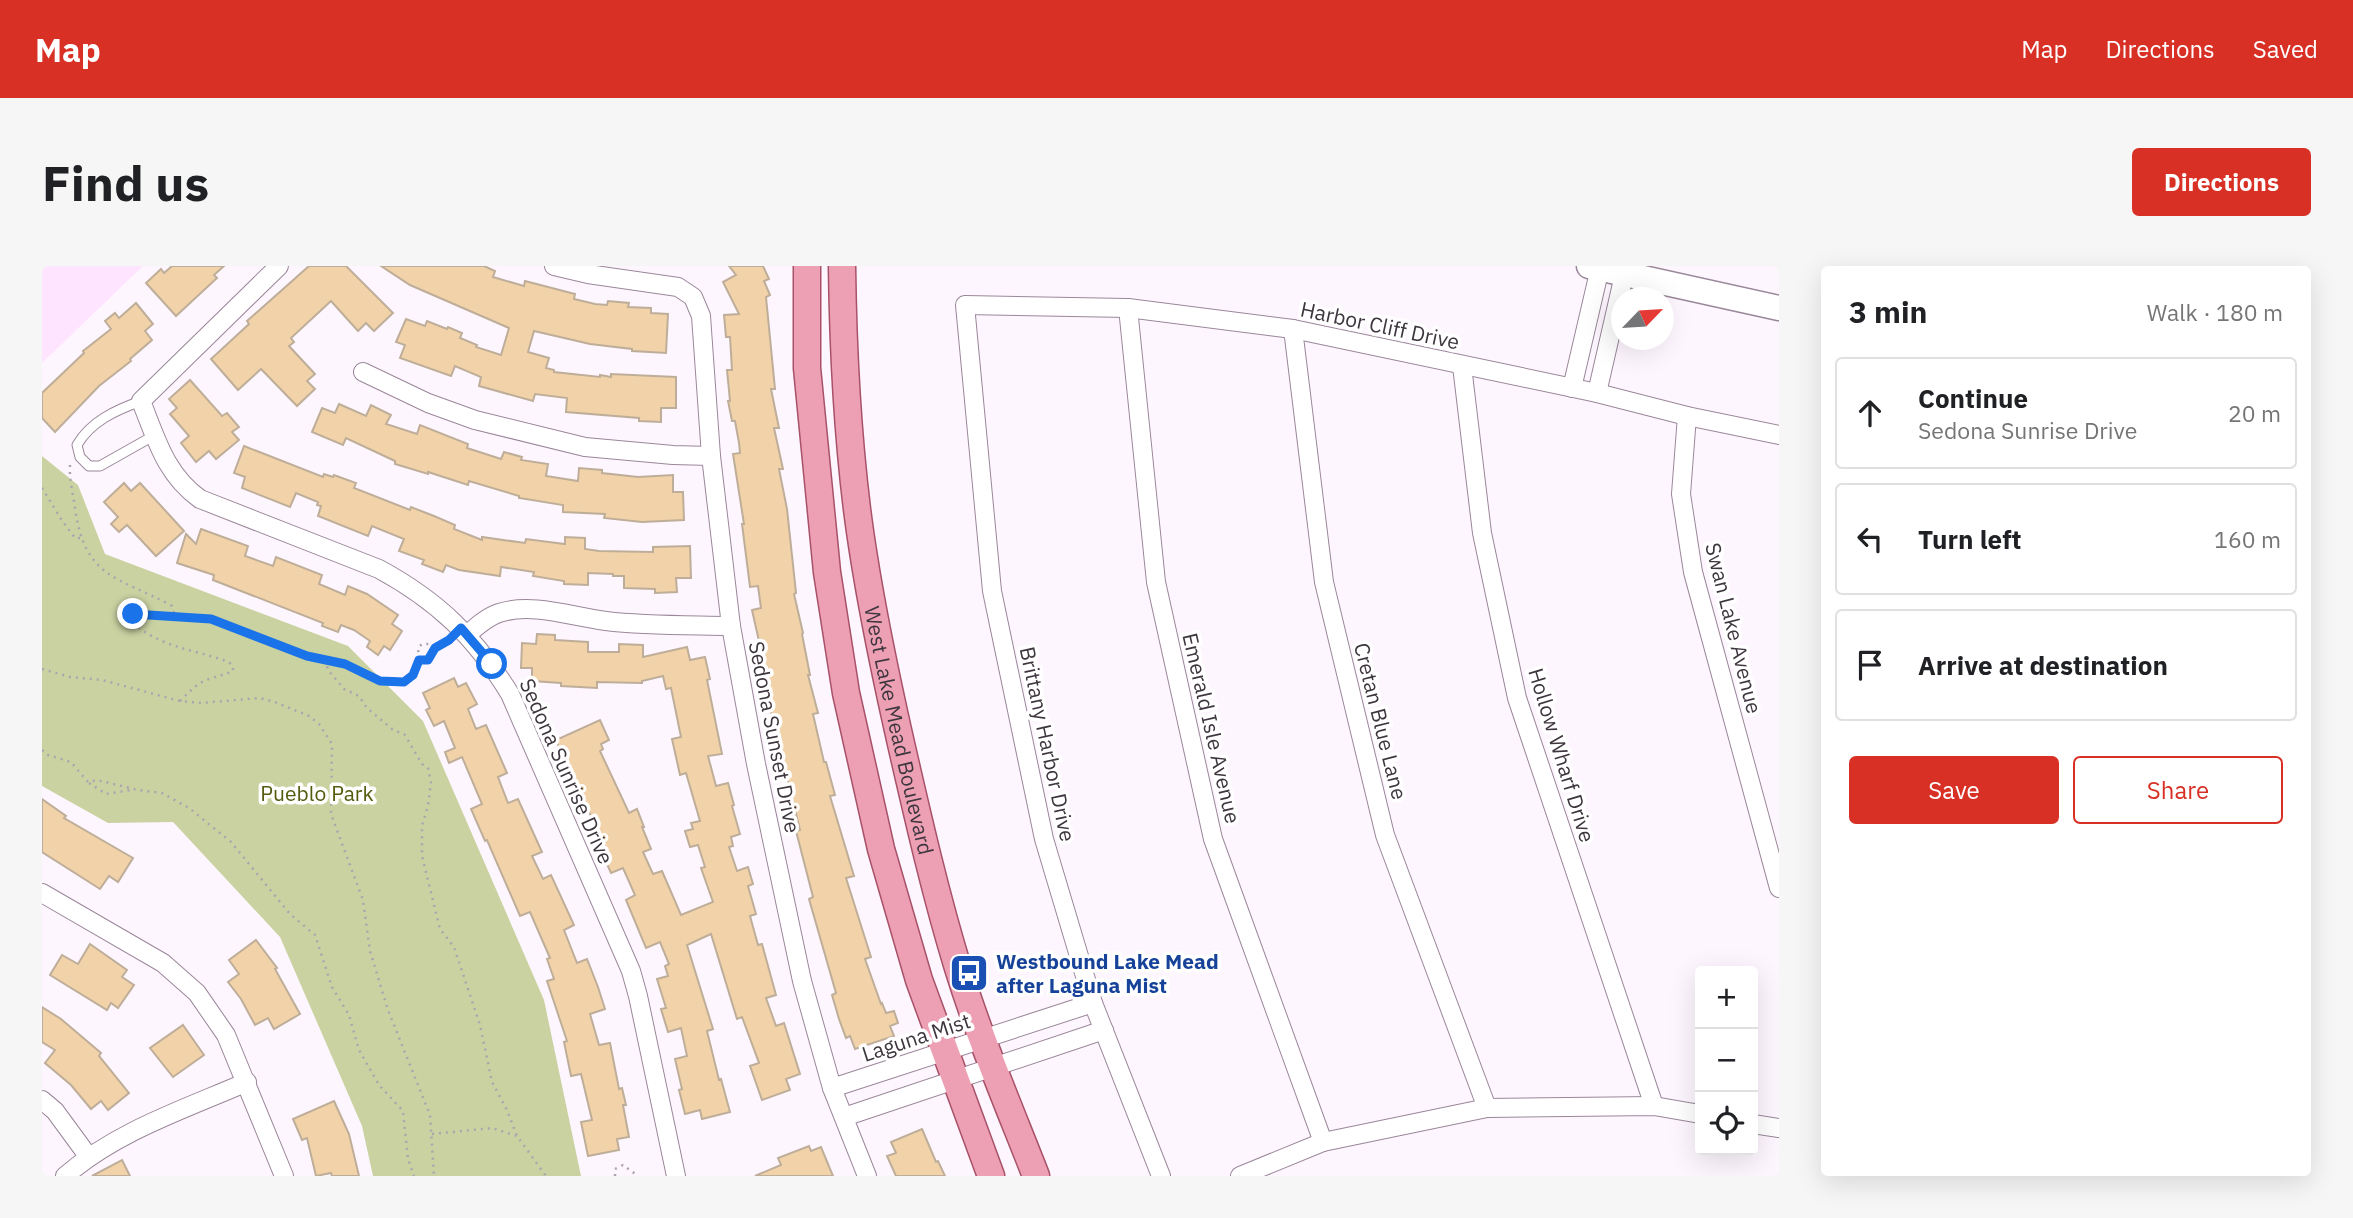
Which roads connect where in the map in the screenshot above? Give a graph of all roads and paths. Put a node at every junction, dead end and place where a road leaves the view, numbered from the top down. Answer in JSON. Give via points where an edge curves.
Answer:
{"nodes":[{"id":1,"x":279,"y":266,"type":"edge"},
{"id":2,"x":554,"y":266,"type":"edge"},
{"id":3,"x":807,"y":266,"type":"edge"},
{"id":4,"x":842,"y":266,"type":"edge"},
{"id":5,"x":1595,"y":267,"type":"edge"},
{"id":6,"x":1624,"y":275,"type":"junction"},
{"id":7,"x":965,"y":305,"type":"joint"},
{"id":8,"x":1129,"y":307,"type":"junction"},
{"id":9,"x":1779,"y":308,"type":"edge"},
{"id":10,"x":1293,"y":328,"type":"junction"},
{"id":11,"x":1462,"y":366,"type":"junction"},
{"id":12,"x":363,"y":372,"type":"dead end"},
{"id":13,"x":1572,"y":388,"type":"junction"},
{"id":14,"x":1597,"y":393,"type":"junction"},
{"id":15,"x":141,"y":401,"type":"junction"},
{"id":16,"x":1687,"y":416,"type":"junction"},
{"id":17,"x":155,"y":435,"type":"junction"},
{"id":18,"x":1779,"y":435,"type":"edge"},
{"id":19,"x":710,"y":456,"type":"junction"},
{"id":20,"x":80,"y":457,"type":"junction"},
{"id":21,"x":42,"y":488,"type":"edge"},
{"id":22,"x":80,"y":538,"type":"junction"},
{"id":23,"x":175,"y":616,"type":"junction"},
{"id":24,"x":731,"y":626,"type":"junction"},
{"id":25,"x":464,"y":631,"type":"junction"},
{"id":26,"x":435,"y":648,"type":"junction"},
{"id":27,"x":324,"y":660,"type":"junction"},
{"id":28,"x":419,"y":660,"type":"junction"},
{"id":29,"x":42,"y":669,"type":"edge"},
{"id":30,"x":180,"y":701,"type":"junction"},
{"id":31,"x":42,"y":750,"type":"edge"},
{"id":32,"x":88,"y":782,"type":"junction"},
{"id":33,"x":134,"y":789,"type":"junction"},
{"id":34,"x":1779,"y":888,"type":"edge"},
{"id":35,"x":42,"y":893,"type":"edge"},
{"id":36,"x":1093,"y":1003,"type":"junction"},
{"id":37,"x":1104,"y":1030,"type":"junction"},
{"id":38,"x":982,"y":1040,"type":"junction"},
{"id":39,"x":945,"y":1052,"type":"junction"},
{"id":40,"x":993,"y":1065,"type":"junction"},
{"id":41,"x":955,"y":1079,"type":"junction"},
{"id":42,"x":247,"y":1082,"type":"junction"},
{"id":43,"x":832,"y":1087,"type":"junction"},
{"id":44,"x":42,"y":1100,"type":"edge"},
{"id":45,"x":1654,"y":1105,"type":"junction"},
{"id":46,"x":1487,"y":1108,"type":"junction"},
{"id":47,"x":1695,"y":1113,"type":"edge"},
{"id":48,"x":844,"y":1117,"type":"junction"},
{"id":49,"x":1758,"y":1125,"type":"edge"},
{"id":50,"x":1779,"y":1128,"type":"edge"},
{"id":51,"x":432,"y":1134,"type":"junction"},
{"id":52,"x":517,"y":1136,"type":"junction"},
{"id":53,"x":1323,"y":1142,"type":"junction"},
{"id":54,"x":88,"y":1156,"type":"junction"},
{"id":55,"x":65,"y":1176,"type":"edge"},
{"id":56,"x":284,"y":1176,"type":"edge"},
{"id":57,"x":414,"y":1176,"type":"edge"},
{"id":58,"x":434,"y":1176,"type":"edge"},
{"id":59,"x":546,"y":1176,"type":"edge"},
{"id":60,"x":615,"y":1176,"type":"edge"},
{"id":61,"x":636,"y":1176,"type":"edge"},
{"id":62,"x":676,"y":1176,"type":"edge"},
{"id":63,"x":867,"y":1176,"type":"edge"},
{"id":64,"x":991,"y":1176,"type":"edge"},
{"id":65,"x":1036,"y":1176,"type":"edge"},
{"id":66,"x":1161,"y":1176,"type":"edge"},
{"id":67,"x":1240,"y":1176,"type":"edge"}],
"edges":[{"from":1,"to":15,"type":"street"},
{"from":2,"to":19,"type":"street","name":"Sedona Sunset Drive","via":[[678,287],[693,297],[701,316]]},
{"from":3,"to":39,"type":"main road","name":"West Lake Mead Boulevard","via":[[809,382],[827,572],[846,693],[881,849]]},
{"from":4,"to":38,"type":"main road","name":"West Lake Mead Boulevard","via":[[849,428],[865,566],[922,836]]},
{"from":5,"to":6,"type":"street"},
{"from":5,"to":13,"type":"street"},
{"from":6,"to":9,"type":"street"},
{"from":6,"to":14,"type":"street"},
{"from":7,"to":8,"type":"street","name":"Harbor Cliff Drive"},
{"from":7,"to":36,"type":"street","name":"Brittany Harbor Drive","via":[[992,591],[1044,839]]},
{"from":8,"to":10,"type":"street","name":"Harbor Cliff Drive"},
{"from":8,"to":53,"type":"street","name":"Emerald Isle Avenue","via":[[1156,582],[1213,839]]},
{"from":10,"to":11,"type":"street","name":"Harbor Cliff Drive"},
{"from":10,"to":46,"type":"street","name":"Cretan Blue Lane","via":[[1324,582],[1385,835]]},
{"from":11,"to":13,"type":"street","name":"Harbor Cliff Drive"},
{"from":11,"to":45,"type":"street","name":"Hollow Wharf Drive","via":[[1482,533],[1517,698]]},
{"from":12,"to":19,"type":"street","via":[[475,420],[585,447]]},
{"from":13,"to":14,"type":"street","name":"Harbor Cliff Drive"},
{"from":14,"to":16,"type":"street","name":"Harbor Cliff Drive"},
{"from":15,"to":17,"type":"street","name":"Sedona Sunrise Drive"},
{"from":15,"to":20,"type":"lane","via":[[112,412],[82,437],[77,445]]},
{"from":16,"to":18,"type":"street","name":"Harbor Cliff Drive"},
{"from":16,"to":34,"type":"street","name":"Swan Lake Avenue","via":[[1682,494],[1693,572]]},
{"from":17,"to":20,"type":"lane","via":[[100,466],[89,466]]},
{"from":17,"to":25,"type":"street","name":"Sedona Sunrise Drive","via":[[169,468],[200,499],[379,569],[438,606]]},
{"from":19,"to":24,"type":"street","name":"Sedona Sunset Drive"},
{"from":20,"to":22,"type":"path","via":[[69,467]]},
{"from":21,"to":22,"type":"path","via":[[65,526]]},
{"from":22,"to":23,"type":"path","via":[[94,563],[172,606]]},
{"from":23,"to":27,"type":"path","via":[[211,619]]},
{"from":23,"to":30,"type":"path","via":[[128,614],[127,618],[163,643],[233,667],[228,674],[196,685]]},
{"from":24,"to":25,"type":"street","via":[[607,621],[530,610],[500,612]]},
{"from":24,"to":43,"type":"street","name":"Sedona Sunset Drive","via":[[799,967]]},
{"from":25,"to":26,"type":"path"},
{"from":25,"to":62,"type":"street","name":"Sedona Sunrise Drive","via":[[510,694],[631,971]]},
{"from":26,"to":28,"type":"path","via":[[428,660]]},
{"from":26,"to":28,"type":"path","via":[[422,644]]},
{"from":27,"to":28,"type":"path","via":[[345,664],[380,681],[404,682]]},
{"from":27,"to":52,"type":"path","via":[[344,688],[405,735],[431,775],[422,856],[440,929],[454,947],[480,1025],[492,1082]]},
{"from":29,"to":30,"type":"path"},
{"from":30,"to":51,"type":"path","via":[[260,698],[309,716],[328,736],[332,744],[331,814],[363,900],[370,951],[388,1010],[425,1098]]},
{"from":31,"to":32,"type":"path","via":[[71,762]]},
{"from":32,"to":33,"type":"path","via":[[97,779]]},
{"from":32,"to":33,"type":"path","via":[[106,794]]},
{"from":33,"to":57,"type":"path","via":[[162,793],[189,808],[231,842],[290,914],[315,935],[359,1050],[379,1085],[403,1111]]},
{"from":35,"to":42,"type":"street","via":[[163,963],[197,993],[226,1035]]},
{"from":36,"to":37,"type":"street","name":"Brittany Harbor Drive"},
{"from":36,"to":38,"type":"street","name":"Laguna Mist"},
{"from":37,"to":40,"type":"street"},
{"from":37,"to":66,"type":"street","name":"Brittany Harbor Drive"},
{"from":38,"to":39,"type":"street","name":"Laguna Mist"},
{"from":38,"to":40,"type":"main road","name":"West Lake Mead Boulevard"},
{"from":39,"to":41,"type":"main road","name":"West Lake Mead Boulevard"},
{"from":39,"to":43,"type":"street","name":"Laguna Mist"},
{"from":40,"to":41,"type":"street"},
{"from":40,"to":65,"type":"main road","name":"West Lake Mead Boulevard"},
{"from":41,"to":48,"type":"street"},
{"from":41,"to":64,"type":"main road","name":"West Lake Mead Boulevard"},
{"from":42,"to":54,"type":"street"},
{"from":42,"to":56,"type":"street"},
{"from":43,"to":48,"type":"street","name":"Sedona Sunset Drive"},
{"from":44,"to":54,"type":"street"},
{"from":45,"to":46,"type":"street"},
{"from":45,"to":47,"type":"street"},
{"from":46,"to":53,"type":"street"},
{"from":48,"to":63,"type":"street","name":"Sedona Sunset Drive"},
{"from":49,"to":50,"type":"street"},
{"from":51,"to":52,"type":"path","via":[[492,1128]]},
{"from":51,"to":58,"type":"path"},
{"from":52,"to":59,"type":"path"},
{"from":53,"to":67,"type":"street"},
{"from":54,"to":55,"type":"street"},
{"from":60,"to":61,"type":"path","via":[[615,1169],[623,1166]]}]}
